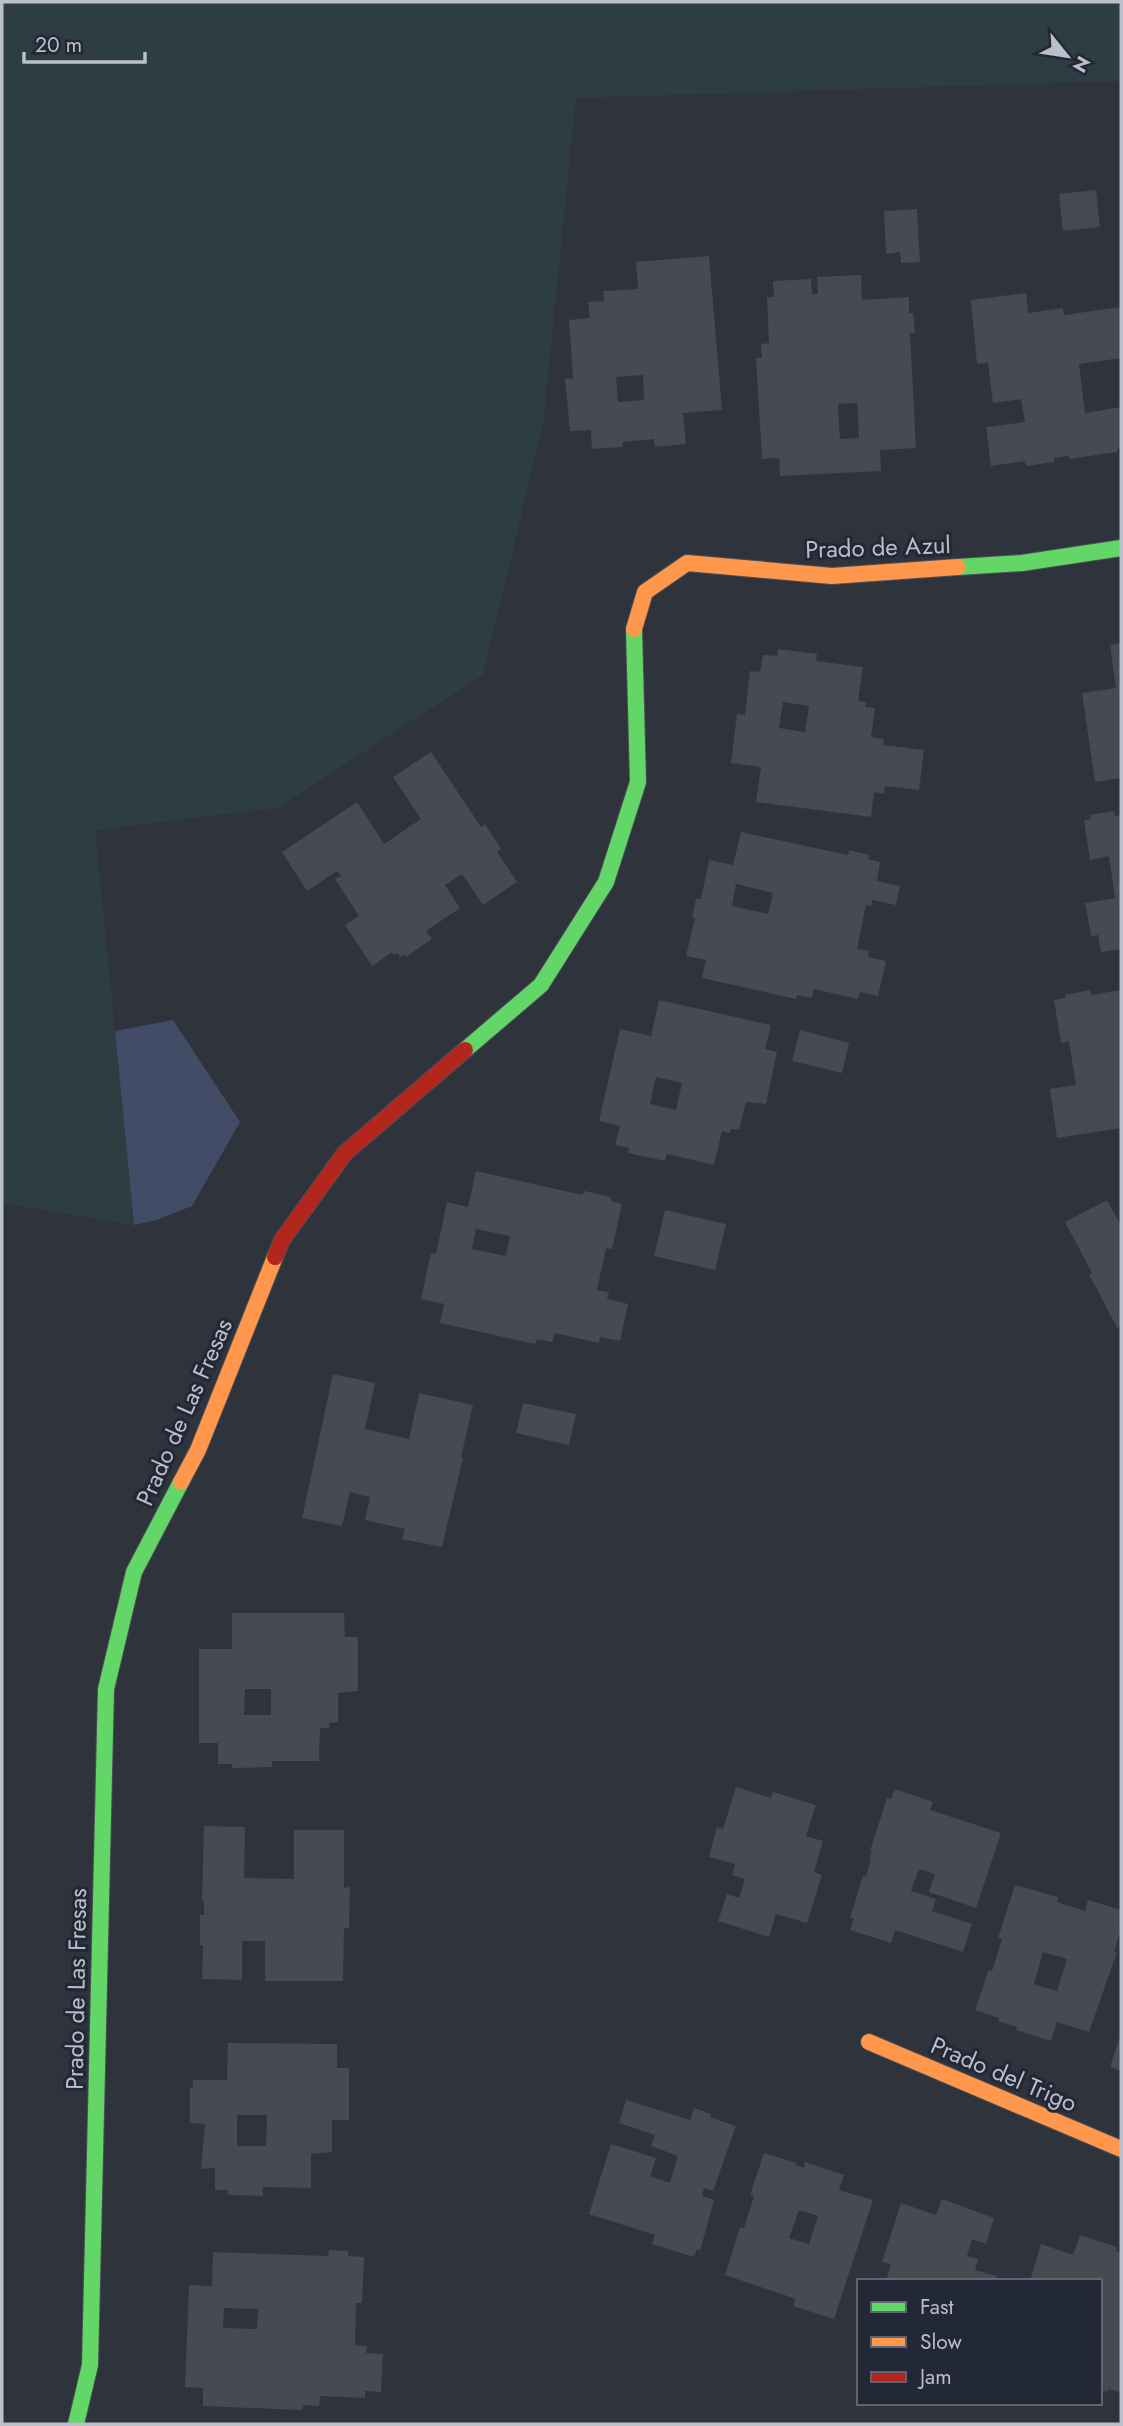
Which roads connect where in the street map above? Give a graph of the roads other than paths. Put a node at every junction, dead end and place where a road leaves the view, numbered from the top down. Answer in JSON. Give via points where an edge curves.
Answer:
{"nodes":[{"id":1,"x":1121,"y":548,"type":"edge"},
{"id":2,"x":645,"y":592,"type":"joint"},
{"id":3,"x":870,"y":2042,"type":"dead end"},
{"id":4,"x":1121,"y":2149,"type":"edge"},
{"id":5,"x":76,"y":2424,"type":"edge"}],
"edges":[{"from":1,"to":2,"type":"street","name":"Prado de Azul","via":[[1022,563],[832,576],[687,563]]},
{"from":2,"to":5,"type":"street","name":"Prado de Las Fresas","via":[[633,632],[638,782],[606,882],[541,985],[345,1153],[282,1240],[198,1450],[134,1572],[107,1689],[90,2365]]},
{"from":3,"to":4,"type":"street","name":"Prado del Trigo"}]}
